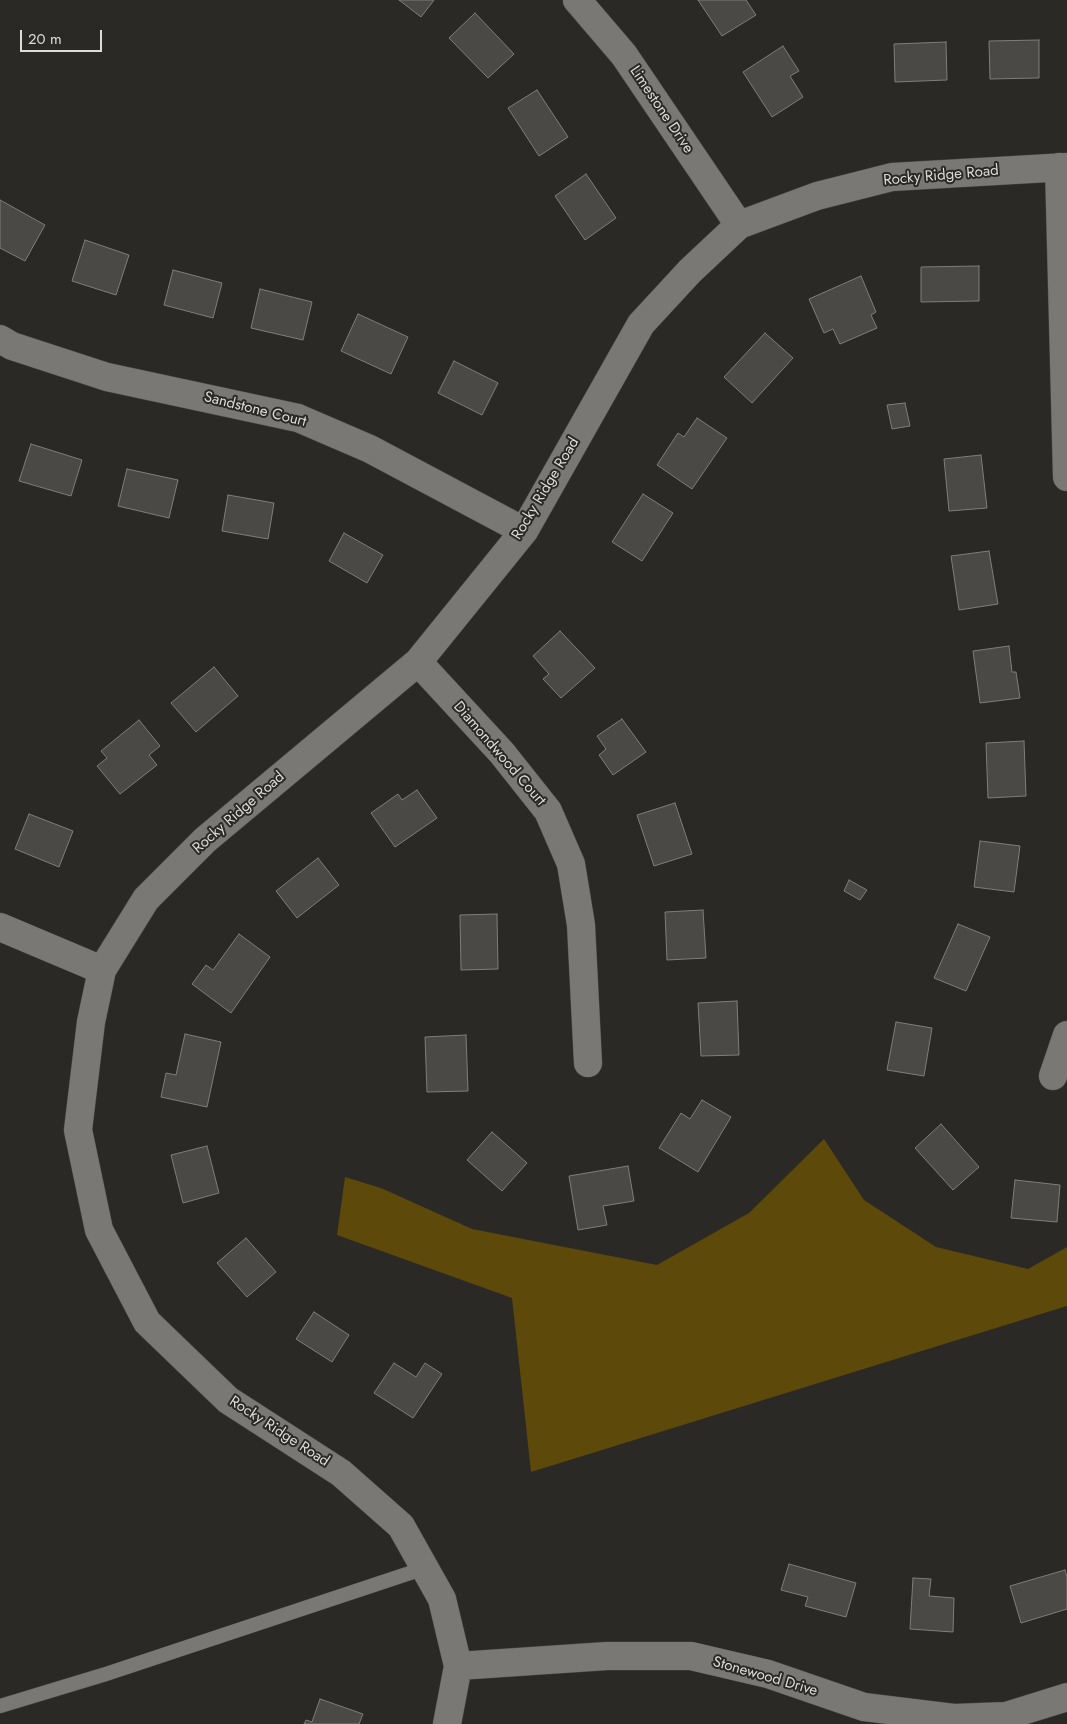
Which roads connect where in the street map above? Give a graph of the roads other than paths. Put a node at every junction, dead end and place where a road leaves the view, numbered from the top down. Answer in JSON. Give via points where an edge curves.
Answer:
{"nodes":[{"id":1,"x":577,"y":0,"type":"edge"},
{"id":2,"x":1063,"y":167,"type":"edge"},
{"id":3,"x":739,"y":224,"type":"junction"},
{"id":4,"x":0,"y":339,"type":"edge"},
{"id":5,"x":1067,"y":477,"type":"edge"},
{"id":6,"x":524,"y":531,"type":"junction"},
{"id":7,"x":418,"y":662,"type":"junction"},
{"id":8,"x":0,"y":927,"type":"edge"},
{"id":9,"x":102,"y":970,"type":"junction"},
{"id":10,"x":1067,"y":1035,"type":"edge"},
{"id":11,"x":588,"y":1063,"type":"dead end"},
{"id":12,"x":1053,"y":1076,"type":"dead end"},
{"id":13,"x":425,"y":1568,"type":"junction"},
{"id":14,"x":458,"y":1666,"type":"junction"},
{"id":15,"x":1067,"y":1697,"type":"edge"},
{"id":16,"x":0,"y":1706,"type":"edge"},
{"id":17,"x":447,"y":1724,"type":"edge"}],
"edges":[{"from":1,"to":3,"type":"street","name":"Limestone Drive","via":[[624,55]]},
{"from":2,"to":3,"type":"street","name":"Rocky Ridge Road","via":[[892,177],[817,196]]},
{"from":2,"to":5,"type":"street"},
{"from":3,"to":6,"type":"street","name":"Rocky Ridge Road","via":[[641,324]]},
{"from":4,"to":6,"type":"street","name":"Sandstone Court","via":[[12,346],[108,377],[298,418],[370,449]]},
{"from":6,"to":7,"type":"street","name":"Rocky Ridge Road"},
{"from":7,"to":9,"type":"street","name":"Rocky Ridge Road","via":[[205,840],[146,899]]},
{"from":7,"to":11,"type":"street","name":"Diamondwood Court","via":[[502,753],[548,811],[570,864],[581,925]]},
{"from":8,"to":9,"type":"street"},
{"from":9,"to":13,"type":"street","name":"Rocky Ridge Road","via":[[91,1022],[78,1130],[99,1230],[147,1322],[228,1400],[341,1473],[401,1526]]},
{"from":10,"to":12,"type":"street"},
{"from":13,"to":14,"type":"street","name":"Rocky Ridge Road","via":[[442,1599]]},
{"from":13,"to":16,"type":"lane"},
{"from":14,"to":15,"type":"street","name":"Stonewood Drive","via":[[606,1656],[691,1656],[768,1674],[864,1708],[954,1718],[1006,1716]]},
{"from":14,"to":17,"type":"street","name":"Rocky Ridge Road"}]}
